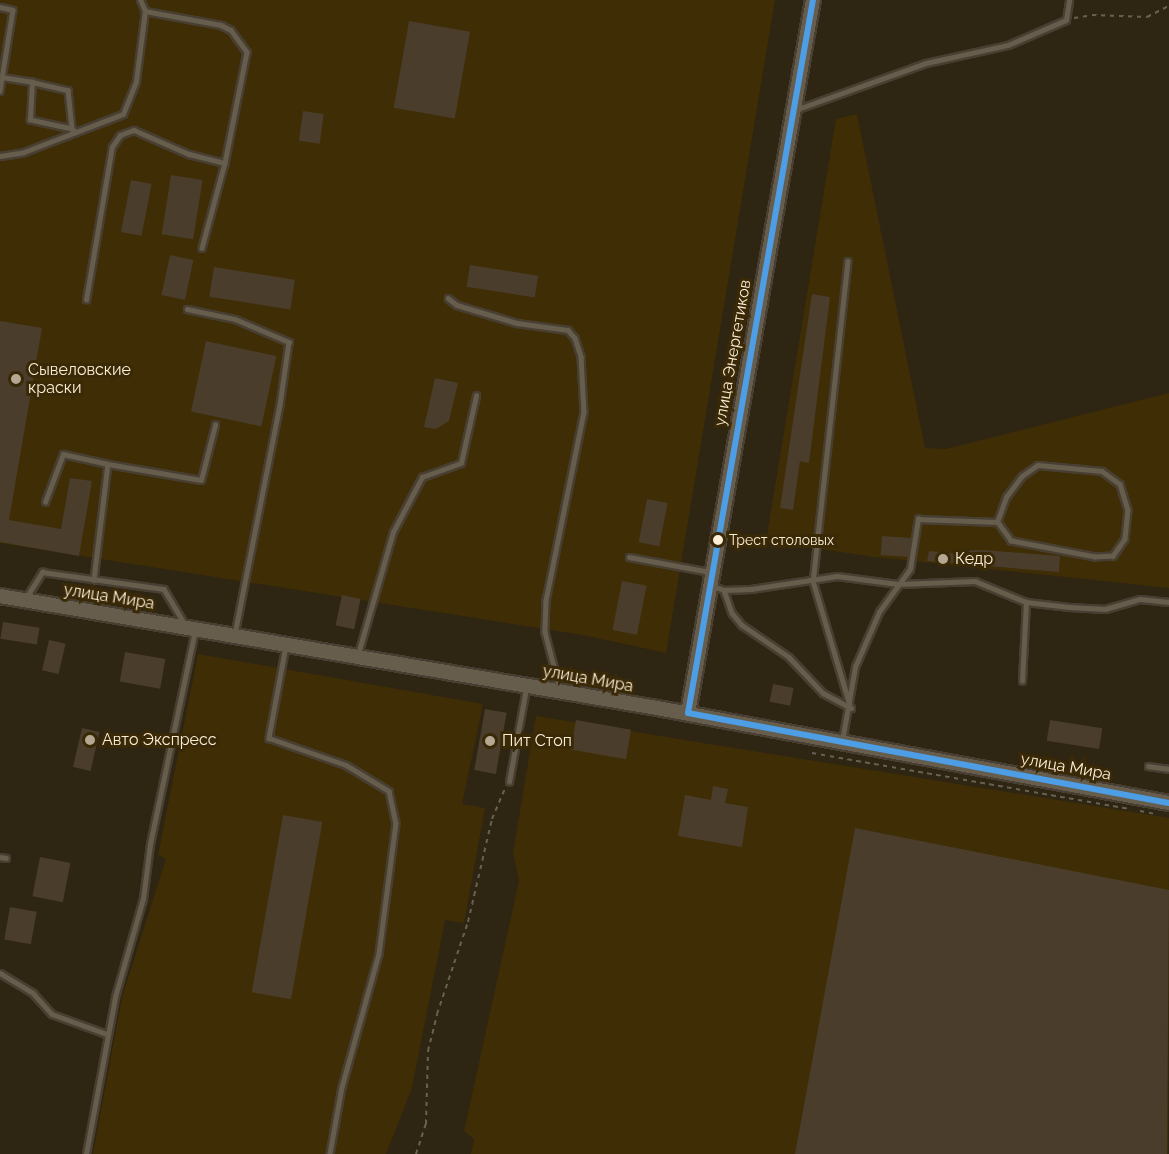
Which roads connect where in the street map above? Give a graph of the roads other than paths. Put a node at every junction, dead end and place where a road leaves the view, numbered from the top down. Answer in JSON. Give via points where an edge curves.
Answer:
{"nodes":[{"id":1,"x":140,"y":0,"type":"edge"},
{"id":2,"x":813,"y":0,"type":"edge"},
{"id":3,"x":1069,"y":0,"type":"edge"},
{"id":4,"x":0,"y":7,"type":"edge"},
{"id":5,"x":145,"y":10,"type":"junction"},
{"id":6,"x":2,"y":77,"type":"junction"},
{"id":7,"x":32,"y":82,"type":"junction"},
{"id":8,"x":0,"y":91,"type":"edge"},
{"id":9,"x":793,"y":111,"type":"junction"},
{"id":10,"x":74,"y":131,"type":"junction"},
{"id":11,"x":0,"y":156,"type":"edge"},
{"id":12,"x":225,"y":163,"type":"junction"},
{"id":13,"x":202,"y":248,"type":"dead end"},
{"id":14,"x":848,"y":261,"type":"dead end"},
{"id":15,"x":448,"y":298,"type":"dead end"},
{"id":16,"x":86,"y":300,"type":"dead end"},
{"id":17,"x":187,"y":309,"type":"dead end"},
{"id":18,"x":476,"y":396,"type":"dead end"},
{"id":19,"x":215,"y":425,"type":"dead end"},
{"id":20,"x":108,"y":464,"type":"junction"},
{"id":21,"x":45,"y":502,"type":"dead end"},
{"id":22,"x":997,"y":522,"type":"junction"},
{"id":23,"x":629,"y":557,"type":"dead end"},
{"id":24,"x":711,"y":579,"type":"junction"},
{"id":25,"x":94,"y":580,"type":"junction"},
{"id":26,"x":813,"y":581,"type":"junction"},
{"id":27,"x":899,"y":584,"type":"junction"},
{"id":28,"x":724,"y":590,"type":"junction"},
{"id":29,"x":0,"y":596,"type":"edge"},
{"id":30,"x":25,"y":600,"type":"junction"},
{"id":31,"x":1026,"y":602,"type":"junction"},
{"id":32,"x":1169,"y":602,"type":"edge"},
{"id":33,"x":191,"y":627,"type":"junction"},
{"id":34,"x":235,"y":634,"type":"junction"},
{"id":35,"x":287,"y":643,"type":"junction"},
{"id":36,"x":358,"y":656,"type":"junction"},
{"id":37,"x":1022,"y":681,"type":"dead end"},
{"id":38,"x":526,"y":685,"type":"junction"},
{"id":39,"x":561,"y":691,"type":"junction"},
{"id":40,"x":851,"y":708,"type":"junction"},
{"id":41,"x":688,"y":713,"type":"junction"},
{"id":42,"x":842,"y":743,"type":"junction"},
{"id":43,"x":1148,"y":766,"type":"dead end"},
{"id":44,"x":1169,"y":769,"type":"edge"},
{"id":45,"x":509,"y":782,"type":"road end"},
{"id":46,"x":1169,"y":803,"type":"edge"},
{"id":47,"x":0,"y":973,"type":"edge"},
{"id":48,"x":108,"y":1034,"type":"junction"},
{"id":49,"x":86,"y":1154,"type":"edge"},
{"id":50,"x":330,"y":1154,"type":"edge"}],
"edges":[{"from":1,"to":5,"type":"lane"},
{"from":2,"to":9,"type":"main road","name":"улица Энергетиков"},
{"from":3,"to":9,"type":"lane","via":[[1066,20],[1008,45],[926,63]]},
{"from":4,"to":6,"type":"lane","via":[[13,10]]},
{"from":5,"to":10,"type":"lane","via":[[136,81],[123,114]]},
{"from":5,"to":12,"type":"lane","via":[[231,30],[247,52]]},
{"from":6,"to":7,"type":"lane"},
{"from":6,"to":8,"type":"lane"},
{"from":7,"to":10,"type":"lane","via":[[68,90]]},
{"from":7,"to":10,"type":"lane","via":[[30,120]]},
{"from":9,"to":24,"type":"main road","name":"улица Энергетиков"},
{"from":10,"to":11,"type":"lane","via":[[24,152]]},
{"from":12,"to":13,"type":"lane"},
{"from":12,"to":16,"type":"lane","via":[[189,154],[134,130],[120,135],[112,147]]},
{"from":14,"to":26,"type":"lane"},
{"from":15,"to":39,"type":"lane","via":[[457,305],[517,323],[568,330],[581,357],[584,412],[546,600],[545,632]]},
{"from":17,"to":34,"type":"lane","via":[[235,319],[289,342]]},
{"from":18,"to":36,"type":"lane","via":[[461,463],[422,477],[393,532]]},
{"from":19,"to":20,"type":"lane","via":[[201,480]]},
{"from":20,"to":21,"type":"lane","via":[[63,454]]},
{"from":20,"to":25,"type":"lane"},
{"from":22,"to":22,"type":"lane","via":[[1006,497],[1022,476],[1038,465],[1101,471],[1120,484],[1128,510],[1125,539],[1113,556],[1095,557],[1011,541]]},
{"from":22,"to":27,"type":"lane","via":[[918,519],[910,568]]},
{"from":23,"to":24,"type":"lane"},
{"from":24,"to":28,"type":"lane"},
{"from":24,"to":41,"type":"main road","name":"улица Энергетиков"},
{"from":25,"to":30,"type":"lane","via":[[42,572]]},
{"from":25,"to":33,"type":"lane","via":[[164,589]]},
{"from":26,"to":27,"type":"lane","via":[[837,576]]},
{"from":26,"to":28,"type":"lane"},
{"from":26,"to":40,"type":"lane"},
{"from":27,"to":31,"type":"lane","via":[[975,581]]},
{"from":27,"to":40,"type":"lane","via":[[866,636],[855,667]]},
{"from":28,"to":40,"type":"lane","via":[[732,613],[742,625],[789,657],[823,693]]},
{"from":29,"to":30,"type":"main road","name":"улица Мира"},
{"from":30,"to":33,"type":"main road","name":"улица Мира"},
{"from":31,"to":32,"type":"lane","via":[[1105,609],[1140,599]]},
{"from":31,"to":37,"type":"lane"},
{"from":33,"to":34,"type":"main road","name":"улица Мира"},
{"from":33,"to":48,"type":"lane","via":[[143,899]]},
{"from":34,"to":35,"type":"main road","name":"улица Мира"},
{"from":35,"to":36,"type":"main road","name":"улица Мира"},
{"from":35,"to":50,"type":"lane","via":[[269,738],[346,765],[389,791],[396,823],[379,954],[342,1086]]},
{"from":36,"to":38,"type":"main road","name":"улица Мира"},
{"from":38,"to":39,"type":"main road","name":"улица Мира"},
{"from":38,"to":45,"type":"lane"},
{"from":39,"to":41,"type":"main road","name":"улица Мира"},
{"from":40,"to":42,"type":"lane"},
{"from":41,"to":42,"type":"main road","name":"улица Мира"},
{"from":42,"to":46,"type":"main road","name":"улица Мира"},
{"from":43,"to":44,"type":"lane"},
{"from":47,"to":48,"type":"lane","via":[[33,993],[52,1014]]},
{"from":48,"to":49,"type":"lane"}]}
